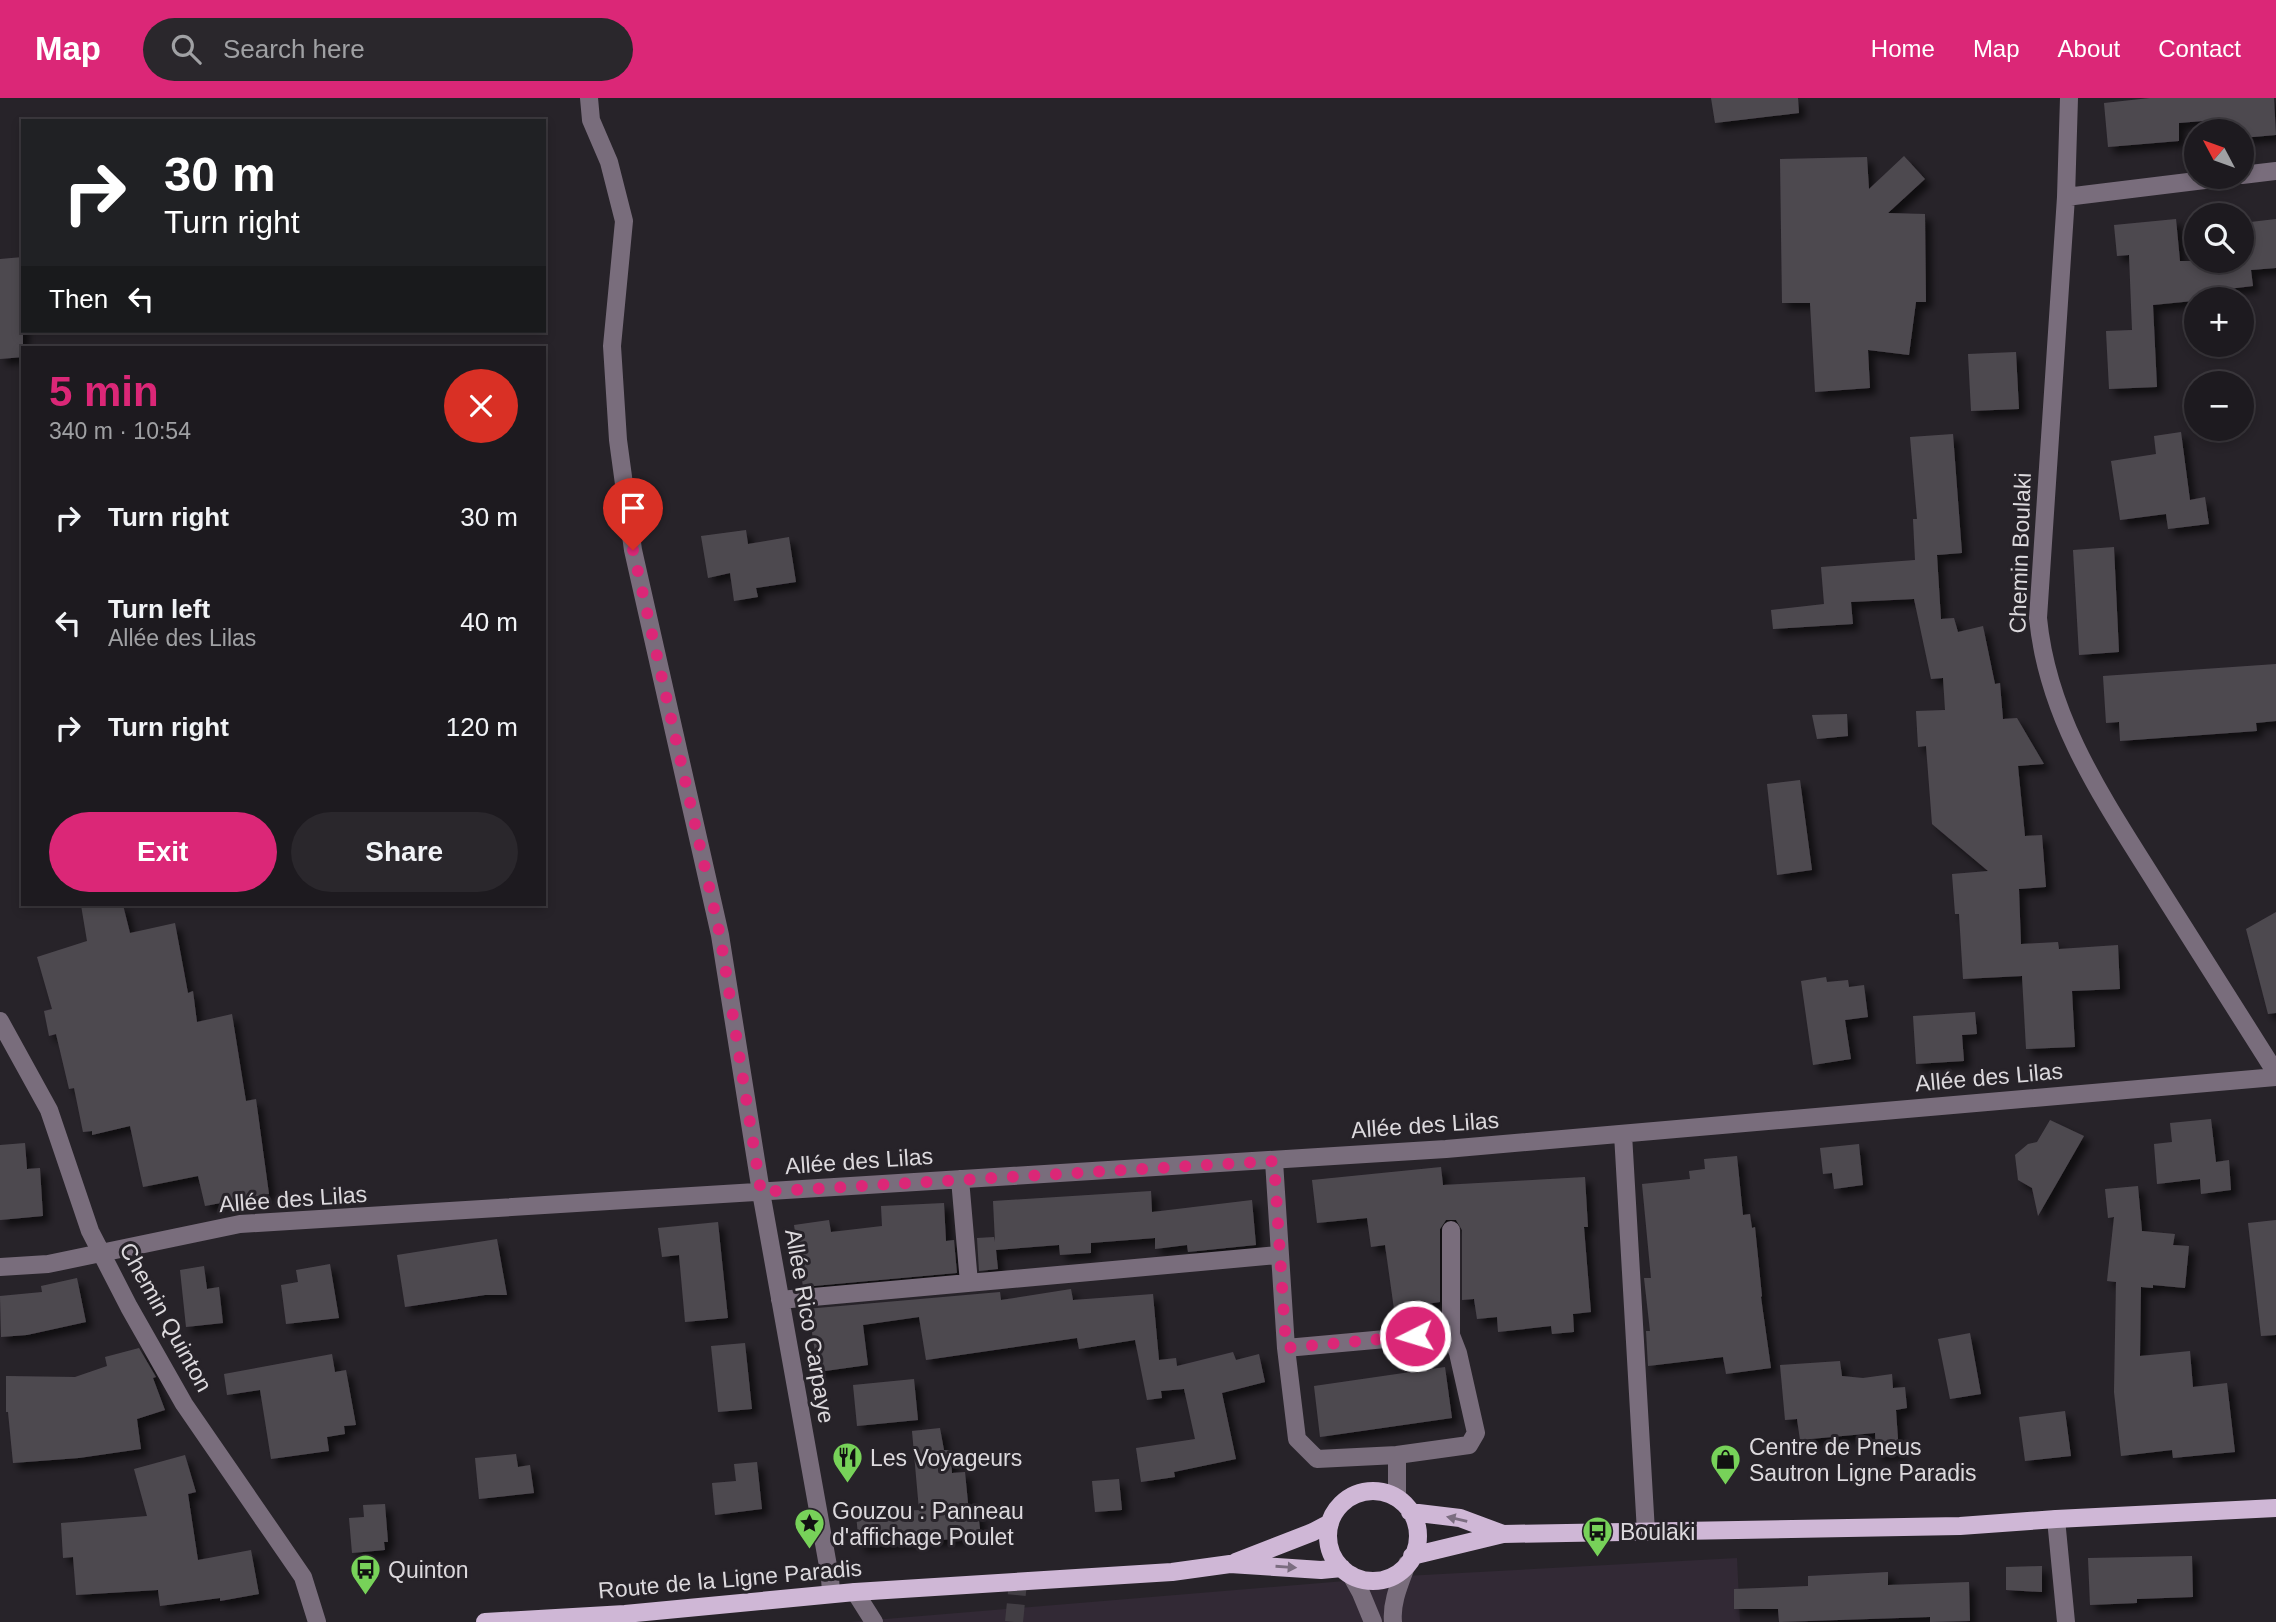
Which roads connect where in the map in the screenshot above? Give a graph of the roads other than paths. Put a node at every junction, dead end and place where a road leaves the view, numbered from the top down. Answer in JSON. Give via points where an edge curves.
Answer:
{"nodes":[{"id":1,"x":589,"y":98,"type":"edge"},
{"id":2,"x":2069,"y":98,"type":"edge"},
{"id":3,"x":2276,"y":171,"type":"edge"},
{"id":4,"x":2254,"y":174,"type":"edge"},
{"id":5,"x":2184,"y":183,"type":"edge"},
{"id":6,"x":2066,"y":197,"type":"junction"},
{"id":7,"x":0,"y":1021,"type":"edge"},
{"id":8,"x":2276,"y":1075,"type":"edge"},
{"id":9,"x":1623,"y":1133,"type":"junction"},
{"id":10,"x":1274,"y":1161,"type":"junction"},
{"id":11,"x":960,"y":1180,"type":"junction"},
{"id":12,"x":761,"y":1192,"type":"junction"},
{"id":13,"x":1451,"y":1230,"type":"dead end"},
{"id":14,"x":102,"y":1253,"type":"junction"},
{"id":15,"x":1278,"y":1255,"type":"junction"},
{"id":16,"x":0,"y":1267,"type":"edge"},
{"id":17,"x":970,"y":1283,"type":"junction"},
{"id":18,"x":780,"y":1300,"type":"junction"},
{"id":19,"x":1451,"y":1335,"type":"junction"},
{"id":20,"x":1286,"y":1348,"type":"junction"},
{"id":21,"x":1397,"y":1455,"type":"junction"},
{"id":22,"x":1397,"y":1498,"type":"junction"},
{"id":23,"x":2276,"y":1508,"type":"edge"},
{"id":24,"x":1410,"y":1512,"type":"junction"},
{"id":25,"x":2056,"y":1519,"type":"junction"},
{"id":26,"x":1330,"y":1523,"type":"junction"},
{"id":27,"x":1646,"y":1532,"type":"junction"},
{"id":28,"x":1503,"y":1534,"type":"junction"},
{"id":29,"x":1410,"y":1560,"type":"junction"},
{"id":30,"x":1230,"y":1564,"type":"junction"},
{"id":31,"x":1346,"y":1572,"type":"junction"},
{"id":32,"x":855,"y":1592,"type":"junction"},
{"id":33,"x":831,"y":1594,"type":"junction"},
{"id":34,"x":317,"y":1622,"type":"edge"},
{"id":35,"x":485,"y":1622,"type":"edge"},
{"id":36,"x":874,"y":1622,"type":"edge"},
{"id":37,"x":1373,"y":1622,"type":"edge"},
{"id":38,"x":1393,"y":1622,"type":"edge"},
{"id":39,"x":2066,"y":1622,"type":"edge"}],
"edges":[{"from":1,"to":12,"type":"street","name":"Allée Rico Carpaye","via":[[591,120],[609,162],[624,221],[612,346],[618,440],[633,550],[720,935]]},
{"from":2,"to":6,"type":"street","name":"Chemin Boulaki"},
{"from":3,"to":4,"type":"street"},
{"from":5,"to":6,"type":"street"},
{"from":6,"to":8,"type":"street","name":"Chemin Boulaki","via":[[2038,618],[2041,650],[2049,681],[2089,776]]},
{"from":7,"to":14,"type":"street","name":"Chemin Quinton","via":[[49,1110],[90,1231]]},
{"from":8,"to":9,"type":"street","name":"Allée des Lilas"},
{"from":9,"to":10,"type":"street","name":"Allée des Lilas"},
{"from":9,"to":27,"type":"street"},
{"from":10,"to":11,"type":"street","name":"Allée des Lilas"},
{"from":10,"to":15,"type":"street"},
{"from":11,"to":12,"type":"street","name":"Allée des Lilas"},
{"from":11,"to":17,"type":"street"},
{"from":12,"to":14,"type":"street","name":"Allée des Lilas","via":[[240,1224]]},
{"from":12,"to":18,"type":"street","name":"Allée Rico Carpaye"},
{"from":13,"to":19,"type":"street"},
{"from":14,"to":16,"type":"street","name":"Allée des Lilas","via":[[48,1264]]},
{"from":14,"to":34,"type":"street","name":"Chemin Quinton","via":[[184,1404],[303,1577]]},
{"from":15,"to":17,"type":"street"},
{"from":15,"to":20,"type":"street"},
{"from":17,"to":18,"type":"street"},
{"from":18,"to":33,"type":"street","name":"Allée Rico Carpaye"},
{"from":19,"to":20,"type":"street"},
{"from":19,"to":21,"type":"street","via":[[1476,1433],[1473,1442]]},
{"from":20,"to":21,"type":"street","via":[[1297,1439],[1317,1460]]},
{"from":21,"to":22,"type":"street"},
{"from":22,"to":24,"type":"main road"},
{"from":22,"to":26,"type":"main road","via":[[1380,1491],[1362,1492],[1345,1501]]},
{"from":23,"to":25,"type":"main road"},
{"from":28,"to":24,"type":"main road","one_way":true,"via":[[1460,1518]]},
{"from":24,"to":29,"type":"main road","via":[[1417,1529]]},
{"from":25,"to":27,"type":"main road","via":[[1961,1526]]},
{"from":25,"to":39,"type":"street"},
{"from":26,"to":30,"type":"main road","name":"Route de la Ligne Paradis"},
{"from":26,"to":31,"type":"main road","via":[[1329,1543]]},
{"from":27,"to":28,"type":"main road"},
{"from":28,"to":29,"type":"main road"},
{"from":29,"to":31,"type":"main road","via":[[1380,1580]]},
{"from":29,"to":38,"type":"street","via":[[1396,1592]]},
{"from":30,"to":31,"type":"main road","name":"Route de la Ligne Paradis","one_way":true},
{"from":30,"to":32,"type":"main road","name":"Route de la Ligne Paradis","via":[[1172,1572]]},
{"from":31,"to":37,"type":"street"},
{"from":32,"to":33,"type":"main road","name":"Route de la Ligne Paradis"},
{"from":32,"to":36,"type":"street"},
{"from":33,"to":35,"type":"main road","name":"Route de la Ligne Paradis"}]}
